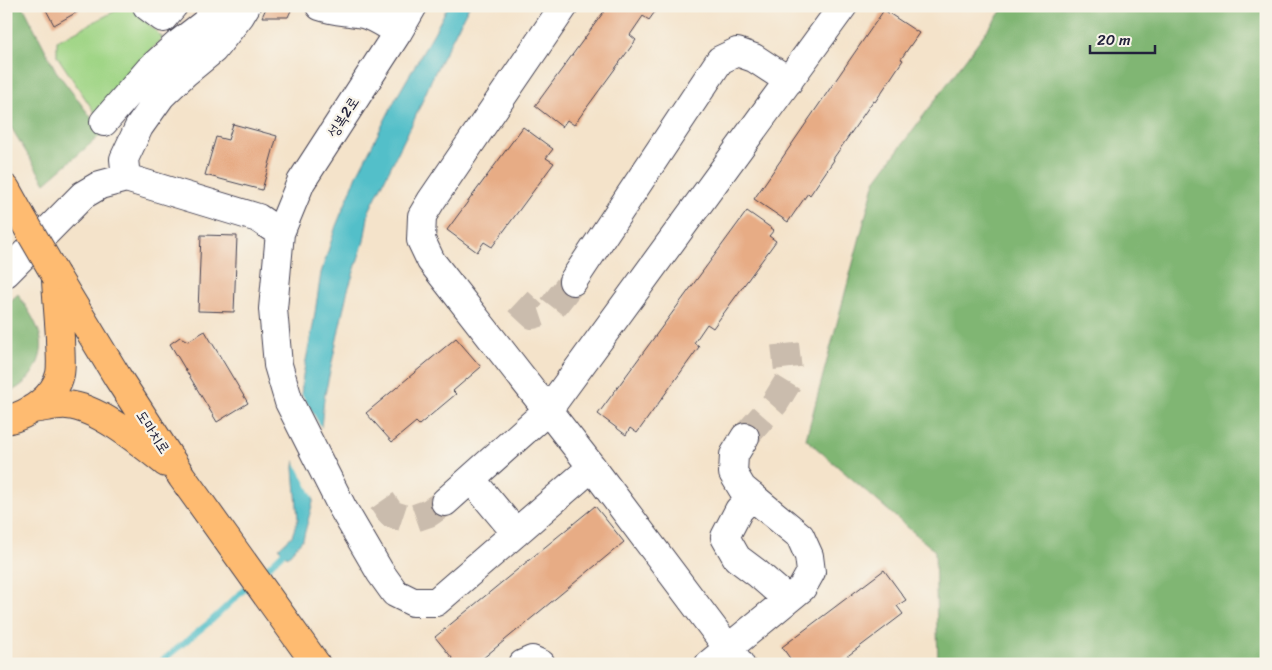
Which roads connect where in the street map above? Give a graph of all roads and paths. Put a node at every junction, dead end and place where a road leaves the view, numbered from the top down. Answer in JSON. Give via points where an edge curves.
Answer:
{"nodes":[{"id":1,"x":220,"y":6,"type":"edge"},
{"id":2,"x":246,"y":6,"type":"edge"},
{"id":3,"x":320,"y":6,"type":"edge"},
{"id":4,"x":413,"y":6,"type":"edge"},
{"id":5,"x":564,"y":6,"type":"edge"},
{"id":6,"x":843,"y":6,"type":"edge"},
{"id":7,"x":161,"y":10,"type":"edge"},
{"id":8,"x":398,"y":32,"type":"junction"},
{"id":9,"x":188,"y":36,"type":"junction"},
{"id":10,"x":789,"y":82,"type":"junction"},
{"id":11,"x":104,"y":122,"type":"dead end"},
{"id":12,"x":126,"y":178,"type":"junction"},
{"id":13,"x":6,"y":188,"type":"edge"},
{"id":14,"x":280,"y":233,"type":"junction"},
{"id":15,"x":6,"y":273,"type":"edge"},
{"id":16,"x":56,"y":276,"type":"junction"},
{"id":17,"x":573,"y":281,"type":"tunnel mouth"},
{"id":18,"x":32,"y":409,"type":"junction"},
{"id":19,"x":548,"y":410,"type":"junction"},
{"id":20,"x":6,"y":420,"type":"edge"},
{"id":21,"x":745,"y":437,"type":"tunnel mouth"},
{"id":22,"x":592,"y":467,"type":"junction"},
{"id":23,"x":182,"y":477,"type":"junction"},
{"id":24,"x":471,"y":479,"type":"junction"},
{"id":25,"x":752,"y":496,"type":"junction"},
{"id":26,"x":445,"y":502,"type":"tunnel mouth"},
{"id":27,"x":516,"y":533,"type":"junction"},
{"id":28,"x":787,"y":600,"type":"junction"},
{"id":29,"x":725,"y":659,"type":"edge"},
{"id":30,"x":316,"y":664,"type":"edge"},
{"id":31,"x":524,"y":664,"type":"edge"},
{"id":32,"x":541,"y":664,"type":"edge"}],
"edges":[{"from":1,"to":9,"type":"street"},
{"from":2,"to":12,"type":"street","via":[[213,50],[162,96],[139,127],[124,158]]},
{"from":3,"to":8,"type":"street","via":[[365,14]]},
{"from":4,"to":8,"type":"street","name":"성복2로"},
{"from":5,"to":19,"type":"street","via":[[422,216],[421,240],[431,261]]},
{"from":6,"to":10,"type":"street"},
{"from":7,"to":9,"type":"street"},
{"from":8,"to":14,"type":"street","name":"성복2로","via":[[300,182]]},
{"from":9,"to":11,"type":"street","via":[[149,70]]},
{"from":10,"to":17,"type":"street","via":[[754,58],[737,52],[720,60]]},
{"from":10,"to":19,"type":"street"},
{"from":12,"to":14,"type":"street","via":[[258,218]]},
{"from":12,"to":15,"type":"street","via":[[100,184],[83,195]]},
{"from":13,"to":16,"type":"main road","name":"도마치로","bridge":true},
{"from":14,"to":27,"type":"street","name":"성복2로","via":[[273,308],[278,365],[289,402],[342,507],[395,593],[413,602],[436,602]]},
{"from":16,"to":18,"type":"main road","via":[[60,374],[45,400]]},
{"from":16,"to":23,"type":"main road","name":"도마치로"},
{"from":18,"to":20,"type":"main road"},
{"from":18,"to":23,"type":"main road","via":[[67,405],[90,410],[120,428]]},
{"from":19,"to":22,"type":"street"},
{"from":19,"to":24,"type":"street"},
{"from":21,"to":25,"type":"street","via":[[734,454],[733,473],[742,488]]},
{"from":22,"to":27,"type":"street","name":"성복2로"},
{"from":22,"to":29,"type":"street"},
{"from":23,"to":30,"type":"main road","name":"도마치로"},
{"from":24,"to":26,"type":"street"},
{"from":24,"to":27,"type":"street"},
{"from":25,"to":28,"type":"street","via":[[800,536],[809,556],[811,572],[802,588]]},
{"from":25,"to":28,"type":"street","via":[[739,510],[725,537],[737,558]]},
{"from":28,"to":29,"type":"street"},
{"from":31,"to":32,"type":"street","via":[[532,660]]}]}
